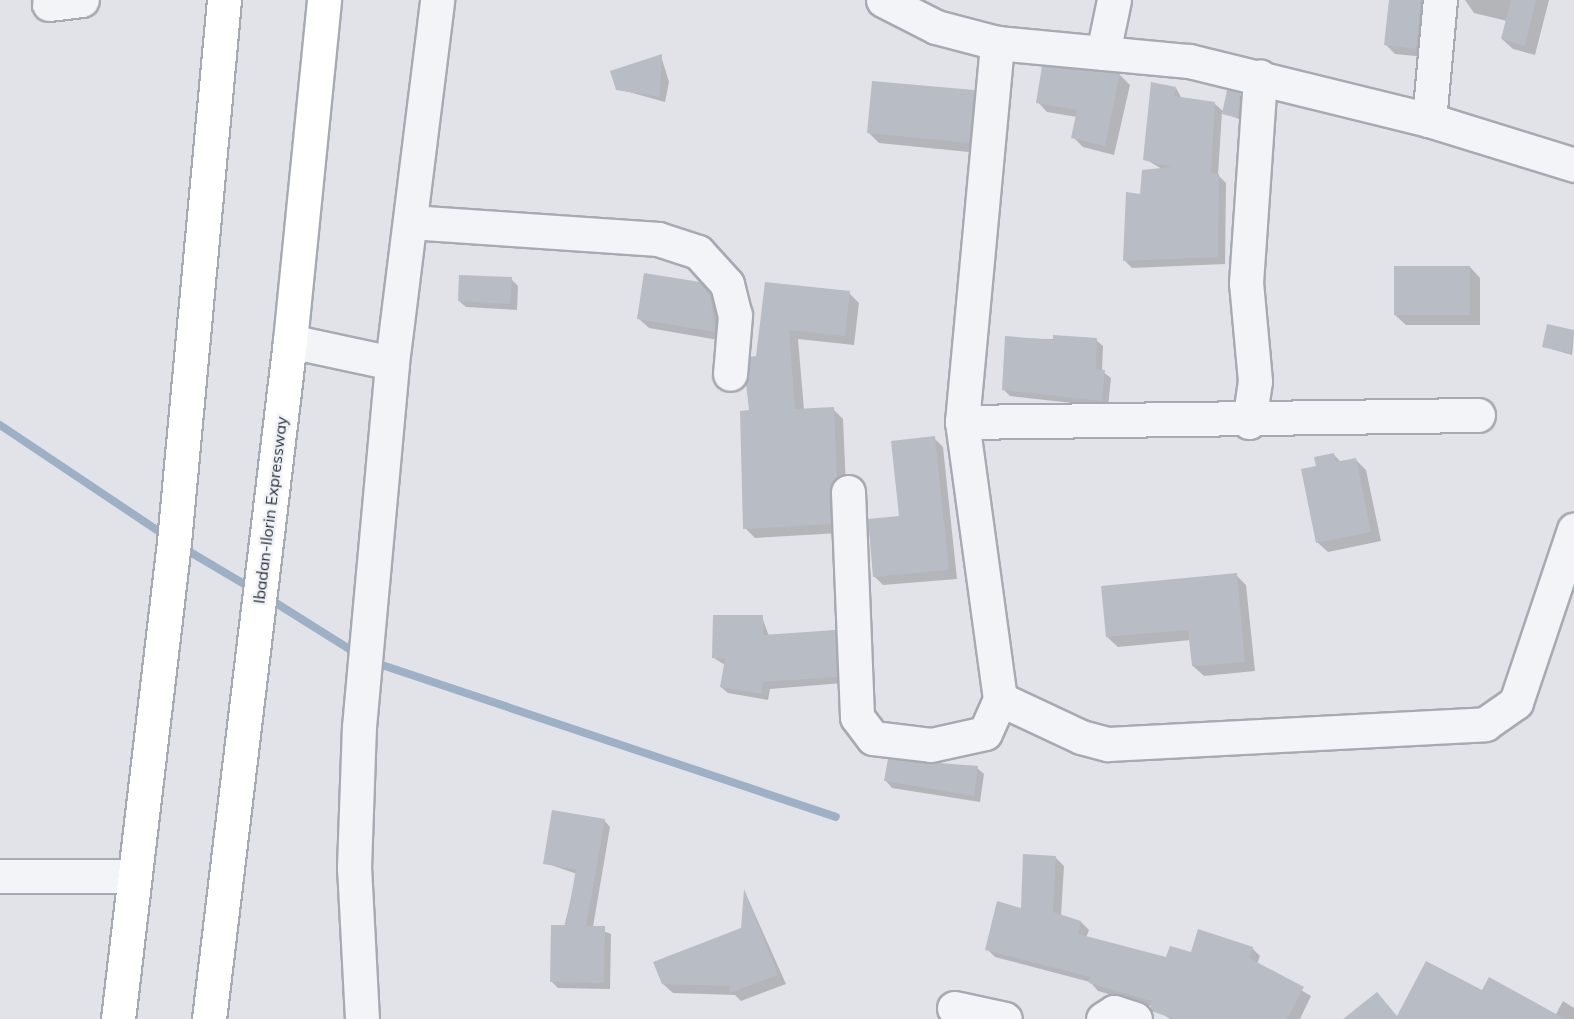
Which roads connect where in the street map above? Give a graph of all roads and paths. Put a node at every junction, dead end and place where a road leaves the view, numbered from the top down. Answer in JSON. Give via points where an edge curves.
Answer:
{"nodes":[{"id":1,"x":81,"y":0,"type":"edge"},
{"id":2,"x":224,"y":0,"type":"edge"},
{"id":3,"x":324,"y":0,"type":"edge"},
{"id":4,"x":437,"y":0,"type":"edge"},
{"id":5,"x":883,"y":0,"type":"edge"},
{"id":6,"x":1114,"y":0,"type":"edge"},
{"id":7,"x":1440,"y":0,"type":"edge"},
{"id":8,"x":49,"y":4,"type":"dead end"},
{"id":9,"x":997,"y":43,"type":"junction"},
{"id":10,"x":1104,"y":53,"type":"junction"},
{"id":11,"x":1260,"y":76,"type":"junction"},
{"id":12,"x":1429,"y":120,"type":"junction"},
{"id":13,"x":1574,"y":165,"type":"edge"},
{"id":14,"x":410,"y":222,"type":"junction"},
{"id":15,"x":290,"y":341,"type":"junction"},
{"id":16,"x":392,"y":363,"type":"junction"},
{"id":17,"x":730,"y":374,"type":"dead end"},
{"id":18,"x":1478,"y":416,"type":"dead end"},
{"id":19,"x":962,"y":422,"type":"junction"},
{"id":20,"x":1249,"y":422,"type":"junction"},
{"id":21,"x":848,"y":492,"type":"dead end"},
{"id":22,"x":1574,"y":530,"type":"edge"},
{"id":23,"x":1000,"y":699,"type":"junction"},
{"id":24,"x":0,"y":876,"type":"edge"},
{"id":25,"x":132,"y":876,"type":"junction"},
{"id":26,"x":954,"y":1008,"type":"dead end"},
{"id":27,"x":118,"y":1019,"type":"edge"},
{"id":28,"x":209,"y":1019,"type":"edge"},
{"id":29,"x":362,"y":1019,"type":"edge"},
{"id":30,"x":1005,"y":1019,"type":"edge"},
{"id":31,"x":1103,"y":1019,"type":"edge"},
{"id":32,"x":1135,"y":1019,"type":"edge"}],
"edges":[{"from":1,"to":8,"type":"street"},
{"from":2,"to":25,"type":"highway","via":[[174,542]]},
{"from":3,"to":15,"type":"highway","name":"Ibadan-Ilorin Expressway"},
{"from":4,"to":14,"type":"street"},
{"from":5,"to":9,"type":"street","via":[[936,27]]},
{"from":6,"to":10,"type":"street"},
{"from":7,"to":12,"type":"street"},
{"from":9,"to":10,"type":"street"},
{"from":9,"to":19,"type":"street"},
{"from":10,"to":11,"type":"street","via":[[1189,61]]},
{"from":11,"to":12,"type":"street"},
{"from":11,"to":20,"type":"street","via":[[1246,283],[1255,381]]},
{"from":12,"to":13,"type":"street"},
{"from":14,"to":16,"type":"street"},
{"from":14,"to":17,"type":"street","via":[[658,239],[698,252],[727,284],[735,315]]},
{"from":15,"to":16,"type":"street"},
{"from":15,"to":28,"type":"highway","name":"Ibadan-Ilorin Expressway"},
{"from":16,"to":29,"type":"street","via":[[359,728],[354,868]]},
{"from":18,"to":20,"type":"street"},
{"from":19,"to":20,"type":"street"},
{"from":19,"to":23,"type":"street"},
{"from":21,"to":23,"type":"street","via":[[857,717],[873,738],[931,745],[986,734]]},
{"from":22,"to":23,"type":"street","via":[[1516,702],[1485,724],[1108,744],[1081,737]]},
{"from":24,"to":25,"type":"street"},
{"from":25,"to":27,"type":"highway"},
{"from":26,"to":30,"type":"street"},
{"from":31,"to":32,"type":"street","via":[[1114,1012]]}]}
